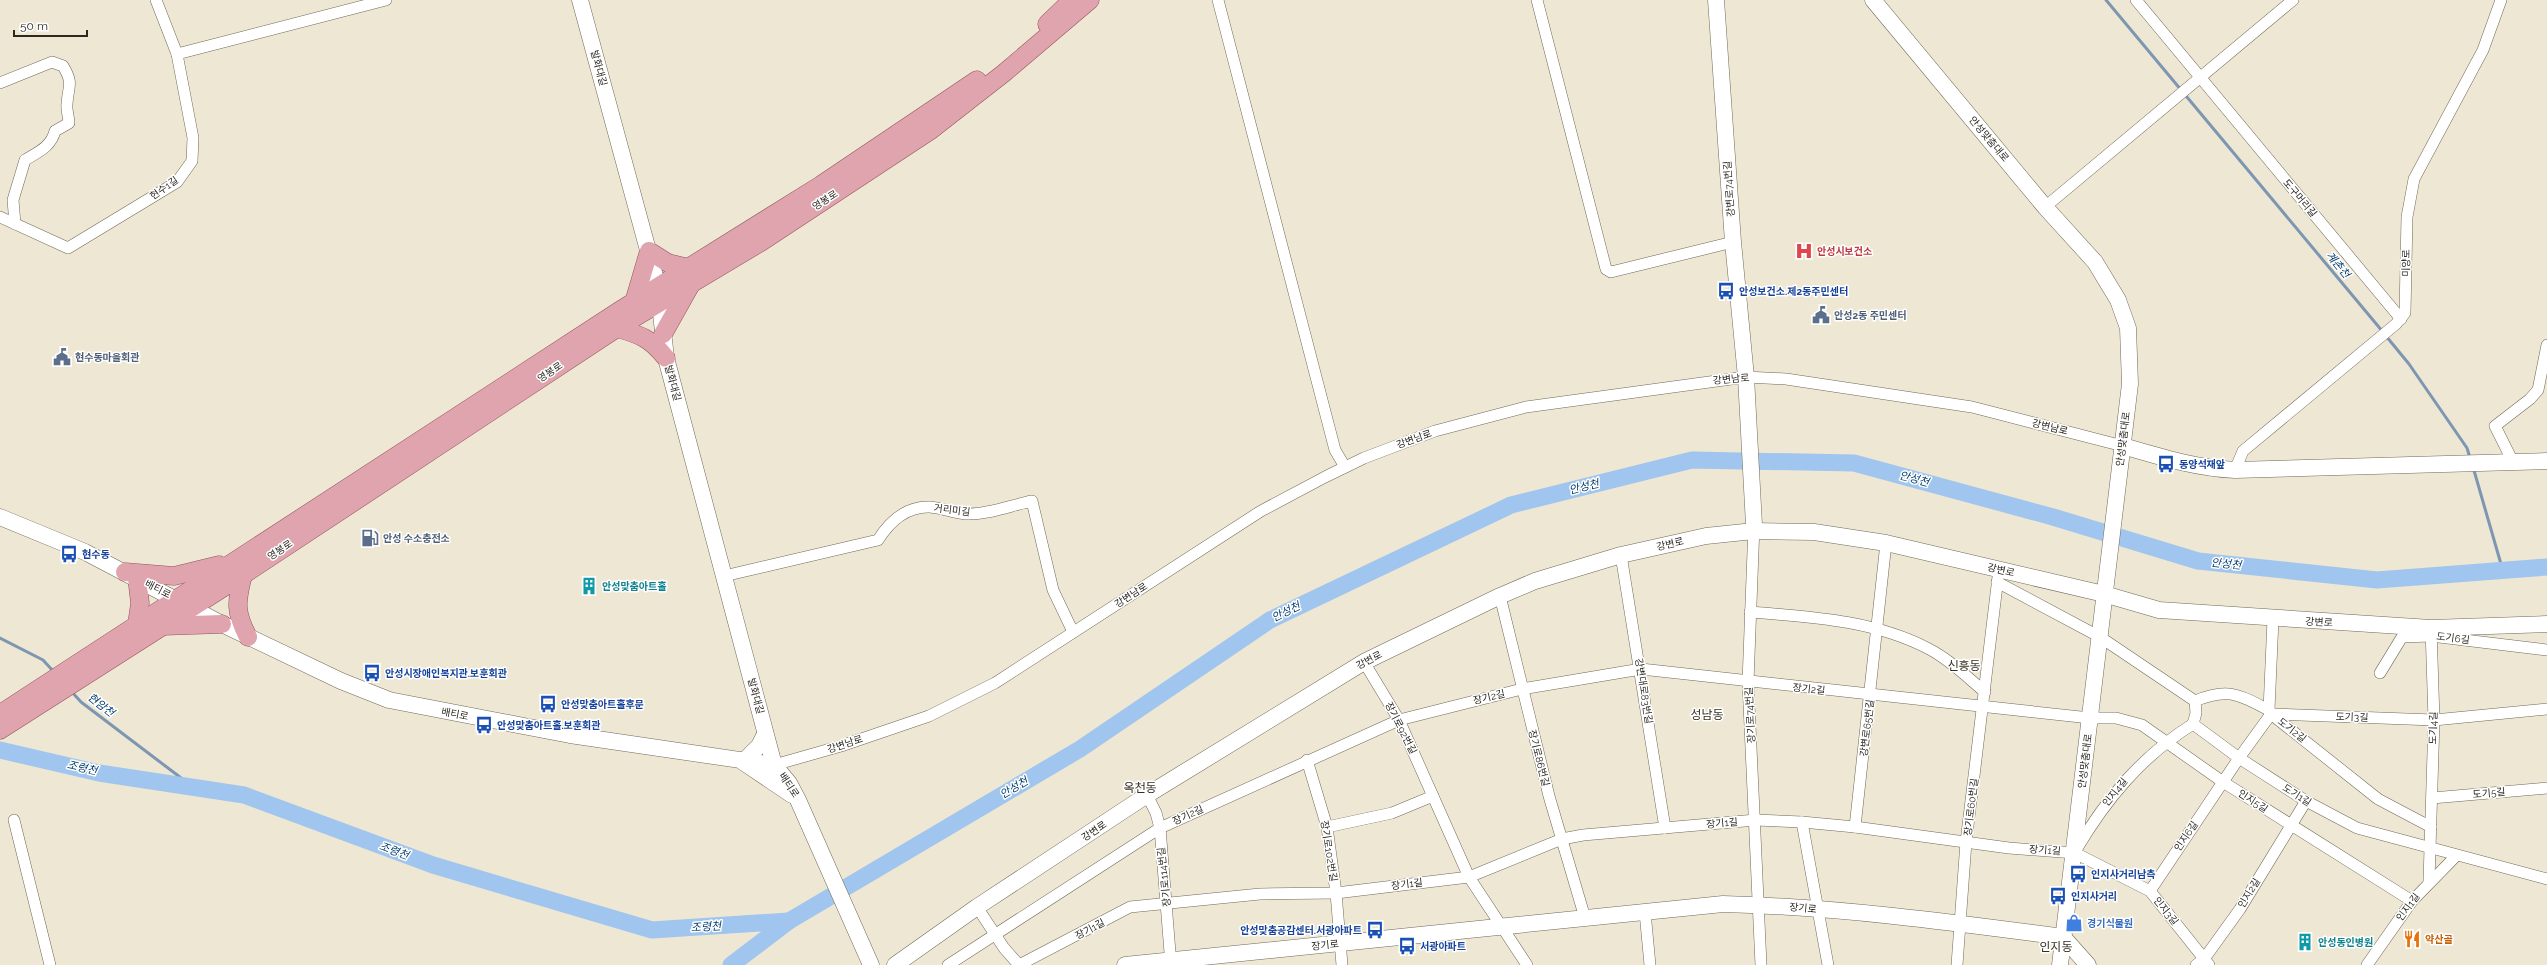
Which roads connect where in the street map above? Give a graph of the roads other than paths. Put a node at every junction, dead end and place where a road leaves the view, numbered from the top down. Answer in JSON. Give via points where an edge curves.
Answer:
{"nodes":[{"id":1,"x":156,"y":0,"type":"edge"},
{"id":2,"x":386,"y":0,"type":"edge"},
{"id":3,"x":580,"y":0,"type":"edge"},
{"id":4,"x":1072,"y":0,"type":"edge"},
{"id":5,"x":1090,"y":0,"type":"edge"},
{"id":6,"x":1218,"y":0,"type":"edge"},
{"id":7,"x":1537,"y":0,"type":"edge"},
{"id":8,"x":1716,"y":0,"type":"edge"},
{"id":9,"x":1873,"y":0,"type":"edge"},
{"id":10,"x":2136,"y":0,"type":"edge"},
{"id":11,"x":2293,"y":0,"type":"edge"},
{"id":12,"x":2501,"y":0,"type":"edge"},
{"id":13,"x":176,"y":54,"type":"junction"},
{"id":14,"x":2197,"y":80,"type":"junction"},
{"id":15,"x":0,"y":83,"type":"edge"},
{"id":16,"x":2045,"y":207,"type":"junction"},
{"id":17,"x":2,"y":218,"type":"edge"},
{"id":18,"x":15,"y":224,"type":"junction"},
{"id":19,"x":1733,"y":242,"type":"junction"},
{"id":20,"x":648,"y":251,"type":"junction"},
{"id":21,"x":690,"y":276,"type":"junction"},
{"id":22,"x":659,"y":295,"type":"junction"},
{"id":23,"x":634,"y":302,"type":"junction"},
{"id":24,"x":2399,"y":322,"type":"junction"},
{"id":25,"x":617,"y":328,"type":"junction"},
{"id":26,"x":663,"y":334,"type":"junction"},
{"id":27,"x":2547,"y":345,"type":"edge"},
{"id":28,"x":666,"y":358,"type":"junction"},
{"id":29,"x":1746,"y":377,"type":"junction"},
{"id":30,"x":2122,"y":451,"type":"junction"},
{"id":31,"x":2547,"y":461,"type":"edge"},
{"id":32,"x":2513,"y":462,"type":"junction"},
{"id":33,"x":1345,"y":467,"type":"junction"},
{"id":34,"x":2235,"y":470,"type":"junction"},
{"id":35,"x":0,"y":517,"type":"edge"},
{"id":36,"x":1754,"y":528,"type":"junction"},
{"id":37,"x":1886,"y":543,"type":"junction"},
{"id":38,"x":1621,"y":555,"type":"junction"},
{"id":39,"x":242,"y":567,"type":"junction"},
{"id":40,"x":131,"y":575,"type":"junction"},
{"id":41,"x":724,"y":576,"type":"junction"},
{"id":42,"x":1998,"y":576,"type":"junction"},
{"id":43,"x":2105,"y":591,"type":"junction"},
{"id":44,"x":1500,"y":596,"type":"junction"},
{"id":45,"x":184,"y":603,"type":"junction"},
{"id":46,"x":1750,"y":612,"type":"junction"},
{"id":47,"x":2273,"y":619,"type":"junction"},
{"id":48,"x":137,"y":624,"type":"junction"},
{"id":49,"x":222,"y":624,"type":"junction"},
{"id":50,"x":2547,"y":624,"type":"edge"},
{"id":51,"x":162,"y":626,"type":"junction"},
{"id":52,"x":1878,"y":630,"type":"junction"},
{"id":53,"x":1073,"y":632,"type":"junction"},
{"id":54,"x":2431,"y":632,"type":"junction"},
{"id":55,"x":248,"y":637,"type":"junction"},
{"id":56,"x":2100,"y":637,"type":"junction"},
{"id":57,"x":127,"y":640,"type":"junction"},
{"id":58,"x":2547,"y":650,"type":"edge"},
{"id":59,"x":1364,"y":662,"type":"junction"},
{"id":60,"x":1641,"y":669,"type":"junction"},
{"id":61,"x":2380,"y":673,"type":"dead end"},
{"id":62,"x":1748,"y":682,"type":"junction"},
{"id":63,"x":1522,"y":689,"type":"junction"},
{"id":64,"x":1985,"y":692,"type":"junction"},
{"id":65,"x":1871,"y":696,"type":"junction"},
{"id":66,"x":2195,"y":701,"type":"junction"},
{"id":67,"x":1983,"y":706,"type":"junction"},
{"id":68,"x":2547,"y":709,"type":"edge"},
{"id":69,"x":2270,"y":712,"type":"junction"},
{"id":70,"x":0,"y":714,"type":"edge"},
{"id":71,"x":2090,"y":718,"type":"junction"},
{"id":72,"x":1399,"y":720,"type":"junction"},
{"id":73,"x":2434,"y":720,"type":"junction"},
{"id":74,"x":2193,"y":724,"type":"junction"},
{"id":75,"x":0,"y":730,"type":"edge"},
{"id":76,"x":766,"y":734,"type":"junction"},
{"id":77,"x":2167,"y":741,"type":"junction"},
{"id":78,"x":2239,"y":758,"type":"junction"},
{"id":79,"x":1307,"y":760,"type":"junction"},
{"id":80,"x":743,"y":762,"type":"junction"},
{"id":81,"x":774,"y":765,"type":"junction"},
{"id":82,"x":2223,"y":782,"type":"junction"},
{"id":83,"x":785,"y":785,"type":"junction"},
{"id":84,"x":2547,"y":788,"type":"edge"},
{"id":85,"x":1148,"y":795,"type":"junction"},
{"id":86,"x":1432,"y":796,"type":"junction"},
{"id":87,"x":2432,"y":798,"type":"junction"},
{"id":88,"x":2306,"y":802,"type":"junction"},
{"id":89,"x":14,"y":820,"type":"dead end"},
{"id":90,"x":1756,"y":820,"type":"junction"},
{"id":91,"x":1802,"y":822,"type":"junction"},
{"id":92,"x":2290,"y":825,"type":"junction"},
{"id":93,"x":1327,"y":827,"type":"junction"},
{"id":94,"x":1856,"y":827,"type":"junction"},
{"id":95,"x":2431,"y":827,"type":"junction"},
{"id":96,"x":1160,"y":828,"type":"junction"},
{"id":97,"x":1665,"y":828,"type":"junction"},
{"id":98,"x":1562,"y":839,"type":"junction"},
{"id":99,"x":1966,"y":842,"type":"junction"},
{"id":100,"x":2430,"y":846,"type":"junction"},
{"id":101,"x":2075,"y":853,"type":"junction"},
{"id":102,"x":2456,"y":856,"type":"junction"},
{"id":103,"x":1469,"y":877,"type":"junction"},
{"id":104,"x":2547,"y":879,"type":"edge"},
{"id":105,"x":2429,"y":881,"type":"junction"},
{"id":106,"x":2150,"y":891,"type":"junction"},
{"id":107,"x":1336,"y":893,"type":"junction"},
{"id":108,"x":2412,"y":901,"type":"junction"},
{"id":109,"x":1168,"y":904,"type":"junction"},
{"id":110,"x":1758,"y":905,"type":"junction"},
{"id":111,"x":977,"y":906,"type":"junction"},
{"id":112,"x":1817,"y":910,"type":"junction"},
{"id":113,"x":1645,"y":912,"type":"junction"},
{"id":114,"x":2066,"y":913,"type":"junction"},
{"id":115,"x":1586,"y":918,"type":"junction"},
{"id":116,"x":1961,"y":923,"type":"junction"},
{"id":117,"x":1500,"y":927,"type":"junction"},
{"id":118,"x":994,"y":934,"type":"junction"},
{"id":119,"x":2039,"y":934,"type":"junction"},
{"id":120,"x":2063,"y":937,"type":"junction"},
{"id":121,"x":1340,"y":944,"type":"junction"},
{"id":122,"x":1171,"y":963,"type":"edge"},
{"id":123,"x":2203,"y":963,"type":"edge"},
{"id":124,"x":50,"y":965,"type":"edge"},
{"id":125,"x":871,"y":965,"type":"edge"},
{"id":126,"x":895,"y":965,"type":"edge"},
{"id":127,"x":948,"y":965,"type":"edge"},
{"id":128,"x":1019,"y":965,"type":"edge"},
{"id":129,"x":1125,"y":965,"type":"edge"},
{"id":130,"x":1342,"y":965,"type":"edge"},
{"id":131,"x":1527,"y":965,"type":"edge"},
{"id":132,"x":1650,"y":965,"type":"edge"},
{"id":133,"x":1761,"y":965,"type":"edge"},
{"id":134,"x":1828,"y":965,"type":"edge"},
{"id":135,"x":1957,"y":965,"type":"edge"},
{"id":136,"x":2060,"y":965,"type":"edge"},
{"id":137,"x":2087,"y":965,"type":"edge"},
{"id":138,"x":2368,"y":965,"type":"edge"}],
"edges":[{"from":1,"to":13,"type":"street","name":"현수1길"},
{"from":2,"to":13,"type":"street"},
{"from":3,"to":20,"type":"main road","name":"발화대길"},
{"from":4,"to":21,"type":"main road","name":"영봉로","via":[[998,66]]},
{"from":5,"to":21,"type":"main road","name":"영봉로","via":[[1004,74],[931,130],[761,242]]},
{"from":6,"to":33,"type":"street","via":[[1335,450]]},
{"from":7,"to":19,"type":"street","via":[[1606,269],[1611,272]]},
{"from":8,"to":19,"type":"main road","name":"강변로74번길"},
{"from":9,"to":16,"type":"main road","name":"안성맞춤대로"},
{"from":10,"to":14,"type":"street","name":"도구머리길"},
{"from":11,"to":14,"type":"street"},
{"from":12,"to":24,"type":"street","name":"미양로","via":[[2483,50],[2414,179],[2407,217],[2406,308]]},
{"from":13,"to":18,"type":"street","name":"현수1길","via":[[193,138],[192,161],[177,182],[68,248]]},
{"from":14,"to":16,"type":"street"},
{"from":14,"to":24,"type":"street","name":"도구머리길"},
{"from":15,"to":18,"type":"street","via":[[52,62],[63,66],[70,77],[71,88],[67,105],[69,123],[55,132],[53,140],[46,147],[25,160],[13,200]]},
{"from":16,"to":30,"type":"main road","name":"안성맞춤대로","via":[[2095,262],[2118,300],[2128,328],[2130,384]]},
{"from":17,"to":18,"type":"street","name":"현수1길"},
{"from":19,"to":29,"type":"main road","name":"강변로74번길"},
{"from":20,"to":21,"type":"main road"},
{"from":20,"to":22,"type":"main road","name":"발화대길"},
{"from":20,"to":23,"type":"main road"},
{"from":21,"to":22,"type":"main road","name":"영봉로"},
{"from":21,"to":26,"type":"main road"},
{"from":22,"to":23,"type":"main road","name":"영봉로"},
{"from":22,"to":25,"type":"main road","name":"영봉로"},
{"from":22,"to":26,"type":"main road","name":"발화대길"},
{"from":23,"to":39,"type":"main road","name":"영봉로"},
{"from":24,"to":34,"type":"street","via":[[2243,451]]},
{"from":25,"to":28,"type":"main road","via":[[644,336],[654,342]]},
{"from":25,"to":39,"type":"main road","name":"영봉로"},
{"from":26,"to":28,"type":"main road","name":"발화대길"},
{"from":27,"to":32,"type":"street","via":[[2538,390],[2495,426]]},
{"from":28,"to":41,"type":"main road","name":"발화대길"},
{"from":29,"to":30,"type":"street","name":"강변남로","via":[[1786,379],[1972,407]]},
{"from":29,"to":33,"type":"street","name":"강변남로","via":[[1526,407],[1435,431]]},
{"from":29,"to":36,"type":"main road","name":"강변로74번길"},
{"from":30,"to":34,"type":"main road","via":[[2182,464]]},
{"from":30,"to":43,"type":"main road","name":"안성맞춤대로"},
{"from":31,"to":32,"type":"main road"},
{"from":32,"to":34,"type":"main road"},
{"from":33,"to":53,"type":"street","name":"강변남로","via":[[1261,511]]},
{"from":35,"to":40,"type":"main road","name":"배티로","via":[[85,552]]},
{"from":36,"to":37,"type":"main road","name":"강변로","via":[[1814,532]]},
{"from":36,"to":38,"type":"main road","name":"강변로"},
{"from":36,"to":46,"type":"street","name":"장기로74번길"},
{"from":37,"to":42,"type":"main road","name":"강변로"},
{"from":37,"to":52,"type":"street","name":"강변로65번길"},
{"from":38,"to":44,"type":"main road","name":"강변로","via":[[1535,581]]},
{"from":38,"to":60,"type":"street","name":"강변대로83번길"},
{"from":39,"to":40,"type":"main road","via":[[174,576]]},
{"from":39,"to":45,"type":"main road","name":"영봉로"},
{"from":39,"to":55,"type":"main road","via":[[236,604],[240,622]]},
{"from":40,"to":45,"type":"main road","name":"배티로"},
{"from":40,"to":48,"type":"main road","via":[[140,603]]},
{"from":41,"to":53,"type":"street","name":"거리미길","via":[[878,540],[896,517],[919,508],[930,507],[967,514],[1032,501],[1053,590]]},
{"from":41,"to":76,"type":"main road","name":"발화대길"},
{"from":42,"to":43,"type":"main road","name":"강변로"},
{"from":42,"to":56,"type":"street"},
{"from":42,"to":64,"type":"street","name":"장기로60번길"},
{"from":43,"to":47,"type":"main road","name":"강변로","via":[[2159,610]]},
{"from":43,"to":56,"type":"main road","name":"안성맞춤대로"},
{"from":44,"to":59,"type":"main road","name":"강변로"},
{"from":44,"to":63,"type":"street","name":"장기로86번길"},
{"from":45,"to":48,"type":"main road","name":"영봉로"},
{"from":45,"to":49,"type":"main road","name":"배티로"},
{"from":45,"to":51,"type":"main road","name":"영봉로"},
{"from":46,"to":52,"type":"street","via":[[1836,619]]},
{"from":46,"to":62,"type":"street","name":"장기로74번길"},
{"from":47,"to":54,"type":"main road","name":"강변로"},
{"from":47,"to":69,"type":"street"},
{"from":48,"to":57,"type":"main road","name":"영봉로"},
{"from":49,"to":51,"type":"main road"},
{"from":49,"to":55,"type":"main road","name":"배티로"},
{"from":50,"to":54,"type":"main road","name":"강변로"},
{"from":51,"to":57,"type":"main road","name":"영봉로"},
{"from":52,"to":64,"type":"street","via":[[1930,649]]},
{"from":52,"to":65,"type":"street","name":"강변로65번길"},
{"from":53,"to":81,"type":"street","name":"강변남로","via":[[995,683],[929,716],[841,746]]},
{"from":54,"to":58,"type":"street","name":"도기6길"},
{"from":54,"to":61,"type":"street","name":"도기6길","via":[[2402,637]]},
{"from":54,"to":73,"type":"street","name":"도기4길"},
{"from":55,"to":80,"type":"main road","name":"배티로","via":[[341,681],[389,700],[562,733]]},
{"from":56,"to":66,"type":"street"},
{"from":56,"to":71,"type":"main road","name":"안성맞춤대로"},
{"from":57,"to":70,"type":"main road","name":"영봉로"},
{"from":57,"to":75,"type":"main road","name":"영봉로"},
{"from":59,"to":72,"type":"street","name":"장기로92번길"},
{"from":59,"to":85,"type":"main road","name":"강변로"},
{"from":60,"to":62,"type":"street","name":"장기2길"},
{"from":60,"to":63,"type":"street","name":"장기2길"},
{"from":60,"to":97,"type":"street","name":"강변대로83번길"},
{"from":62,"to":65,"type":"street","name":"장기2길"},
{"from":62,"to":90,"type":"street","name":"장기로74번길"},
{"from":63,"to":72,"type":"street","name":"장기2길"},
{"from":63,"to":98,"type":"street","name":"장기로86번길"},
{"from":64,"to":67,"type":"street","name":"장기로60번길"},
{"from":65,"to":67,"type":"street","name":"장기2길"},
{"from":65,"to":94,"type":"street","name":"강변로65번길"},
{"from":66,"to":69,"type":"street","name":"도기2길","via":[[2211,694],[2237,694]]},
{"from":66,"to":74,"type":"street","via":[[2196,713]]},
{"from":67,"to":71,"type":"street","name":"장기2길"},
{"from":67,"to":99,"type":"street","name":"장기로60번길"},
{"from":68,"to":73,"type":"street"},
{"from":69,"to":73,"type":"street","name":"도기3길"},
{"from":69,"to":78,"type":"street","name":"인지6길"},
{"from":69,"to":95,"type":"street","name":"도기2길","via":[[2378,799]]},
{"from":71,"to":77,"type":"street","name":"인지5길","via":[[2116,718],[2142,725]]},
{"from":71,"to":101,"type":"main road","name":"안성맞춤대로"},
{"from":72,"to":79,"type":"street","name":"장기2길"},
{"from":72,"to":86,"type":"street","name":"장기로92번길"},
{"from":73,"to":87,"type":"street","name":"도기4길"},
{"from":74,"to":77,"type":"street","name":"인지4길"},
{"from":74,"to":78,"type":"street","name":"도기1길"},
{"from":76,"to":80,"type":"main road","via":[[759,746]]},
{"from":76,"to":81,"type":"main road","name":"발화대길"},
{"from":77,"to":82,"type":"street","name":"인지5길"},
{"from":77,"to":101,"type":"street","name":"인지4길","via":[[2123,782],[2093,820]]},
{"from":78,"to":82,"type":"street","name":"인지6길"},
{"from":78,"to":88,"type":"street","name":"도기1길"},
{"from":79,"to":93,"type":"street","name":"장기로102번길"},
{"from":79,"to":96,"type":"street","name":"장기2길"},
{"from":80,"to":81,"type":"main road","name":"배티로"},
{"from":80,"to":83,"type":"main road"},
{"from":81,"to":83,"type":"main road","name":"배티로"},
{"from":82,"to":92,"type":"street","name":"인지5길"},
{"from":82,"to":106,"type":"street","name":"인지6길"},
{"from":83,"to":125,"type":"main road","name":"배티로","via":[[798,800]]},
{"from":84,"to":87,"type":"street","name":"도기5길"},
{"from":85,"to":96,"type":"street","name":"장기로114번길"},
{"from":85,"to":111,"type":"main road","name":"강변로"},
{"from":86,"to":93,"type":"street","via":[[1392,813]]},
{"from":86,"to":103,"type":"street","name":"장기로92번길"},
{"from":87,"to":95,"type":"street","name":"도기4길"},
{"from":88,"to":92,"type":"street","name":"인지2길"},
{"from":88,"to":100,"type":"street","name":"도기1길","via":[[2357,828]]},
{"from":89,"to":124,"type":"street"},
{"from":90,"to":91,"type":"street","name":"장기1길"},
{"from":90,"to":97,"type":"street","name":"장기1길"},
{"from":90,"to":110,"type":"street","name":"장기로74번길"},
{"from":91,"to":94,"type":"street","name":"장기1길"},
{"from":91,"to":112,"type":"street"},
{"from":92,"to":108,"type":"street","name":"인지5길"},
{"from":92,"to":123,"type":"street","name":"인지2길","via":[[2240,909]]},
{"from":93,"to":107,"type":"street","name":"장기로102번길"},
{"from":94,"to":99,"type":"street","name":"장기1길"},
{"from":95,"to":100,"type":"street","name":"도기4길"},
{"from":96,"to":109,"type":"street","name":"장기로114번길"},
{"from":96,"to":118,"type":"street","name":"장기2길"},
{"from":97,"to":98,"type":"street","name":"장기1길"},
{"from":98,"to":103,"type":"street","name":"장기1길"},
{"from":98,"to":115,"type":"street","name":"장기로86번길"},
{"from":99,"to":101,"type":"street","name":"장기1길"},
{"from":99,"to":116,"type":"street","name":"장기로60번길"},
{"from":100,"to":102,"type":"street","name":"도기1길"},
{"from":100,"to":105,"type":"street","name":"도기4길"},
{"from":101,"to":106,"type":"street","name":"인지3길"},
{"from":101,"to":114,"type":"main road","name":"안성맞춤대로"},
{"from":102,"to":104,"type":"street","name":"도기1길"},
{"from":102,"to":105,"type":"street","name":"인지1길"},
{"from":103,"to":107,"type":"street","name":"장기1길"},
{"from":103,"to":117,"type":"street","name":"장기로92번길"},
{"from":105,"to":108,"type":"street","name":"인지1길"},
{"from":106,"to":123,"type":"street","name":"인지3길"},
{"from":107,"to":109,"type":"street","name":"장기1길","via":[[1260,894]]},
{"from":107,"to":121,"type":"street","name":"장기로102번길"},
{"from":108,"to":138,"type":"street","name":"인지1길"},
{"from":109,"to":122,"type":"street","name":"장기로114번길"},
{"from":109,"to":128,"type":"street","name":"장기1길","via":[[1130,907]]},
{"from":110,"to":112,"type":"main road","name":"장기로"},
{"from":110,"to":113,"type":"main road","name":"장기로","via":[[1723,904]]},
{"from":110,"to":133,"type":"street","name":"장기로74번길"},
{"from":111,"to":118,"type":"street"},
{"from":111,"to":126,"type":"main road","name":"강변로"},
{"from":112,"to":116,"type":"main road","name":"장기로"},
{"from":112,"to":134,"type":"street"},
{"from":113,"to":115,"type":"main road","name":"장기로"},
{"from":113,"to":132,"type":"street"},
{"from":114,"to":119,"type":"main road"},
{"from":114,"to":120,"type":"main road","name":"안성맞춤대로"},
{"from":114,"to":137,"type":"main road"},
{"from":115,"to":117,"type":"main road","name":"장기로"},
{"from":116,"to":119,"type":"main road","name":"장기로"},
{"from":116,"to":135,"type":"street"},
{"from":117,"to":121,"type":"main road","name":"장기로"},
{"from":117,"to":131,"type":"street","name":"장기로92번길"},
{"from":118,"to":127,"type":"street","name":"장기2길"},
{"from":118,"to":128,"type":"street"},
{"from":119,"to":120,"type":"main road","name":"장기로"},
{"from":120,"to":136,"type":"main road","name":"안성맞춤대로"},
{"from":120,"to":137,"type":"main road"},
{"from":121,"to":122,"type":"main road","name":"장기로"},
{"from":121,"to":130,"type":"street","name":"장기로102번길"},
{"from":122,"to":129,"type":"main road","name":"장기로"}]}
